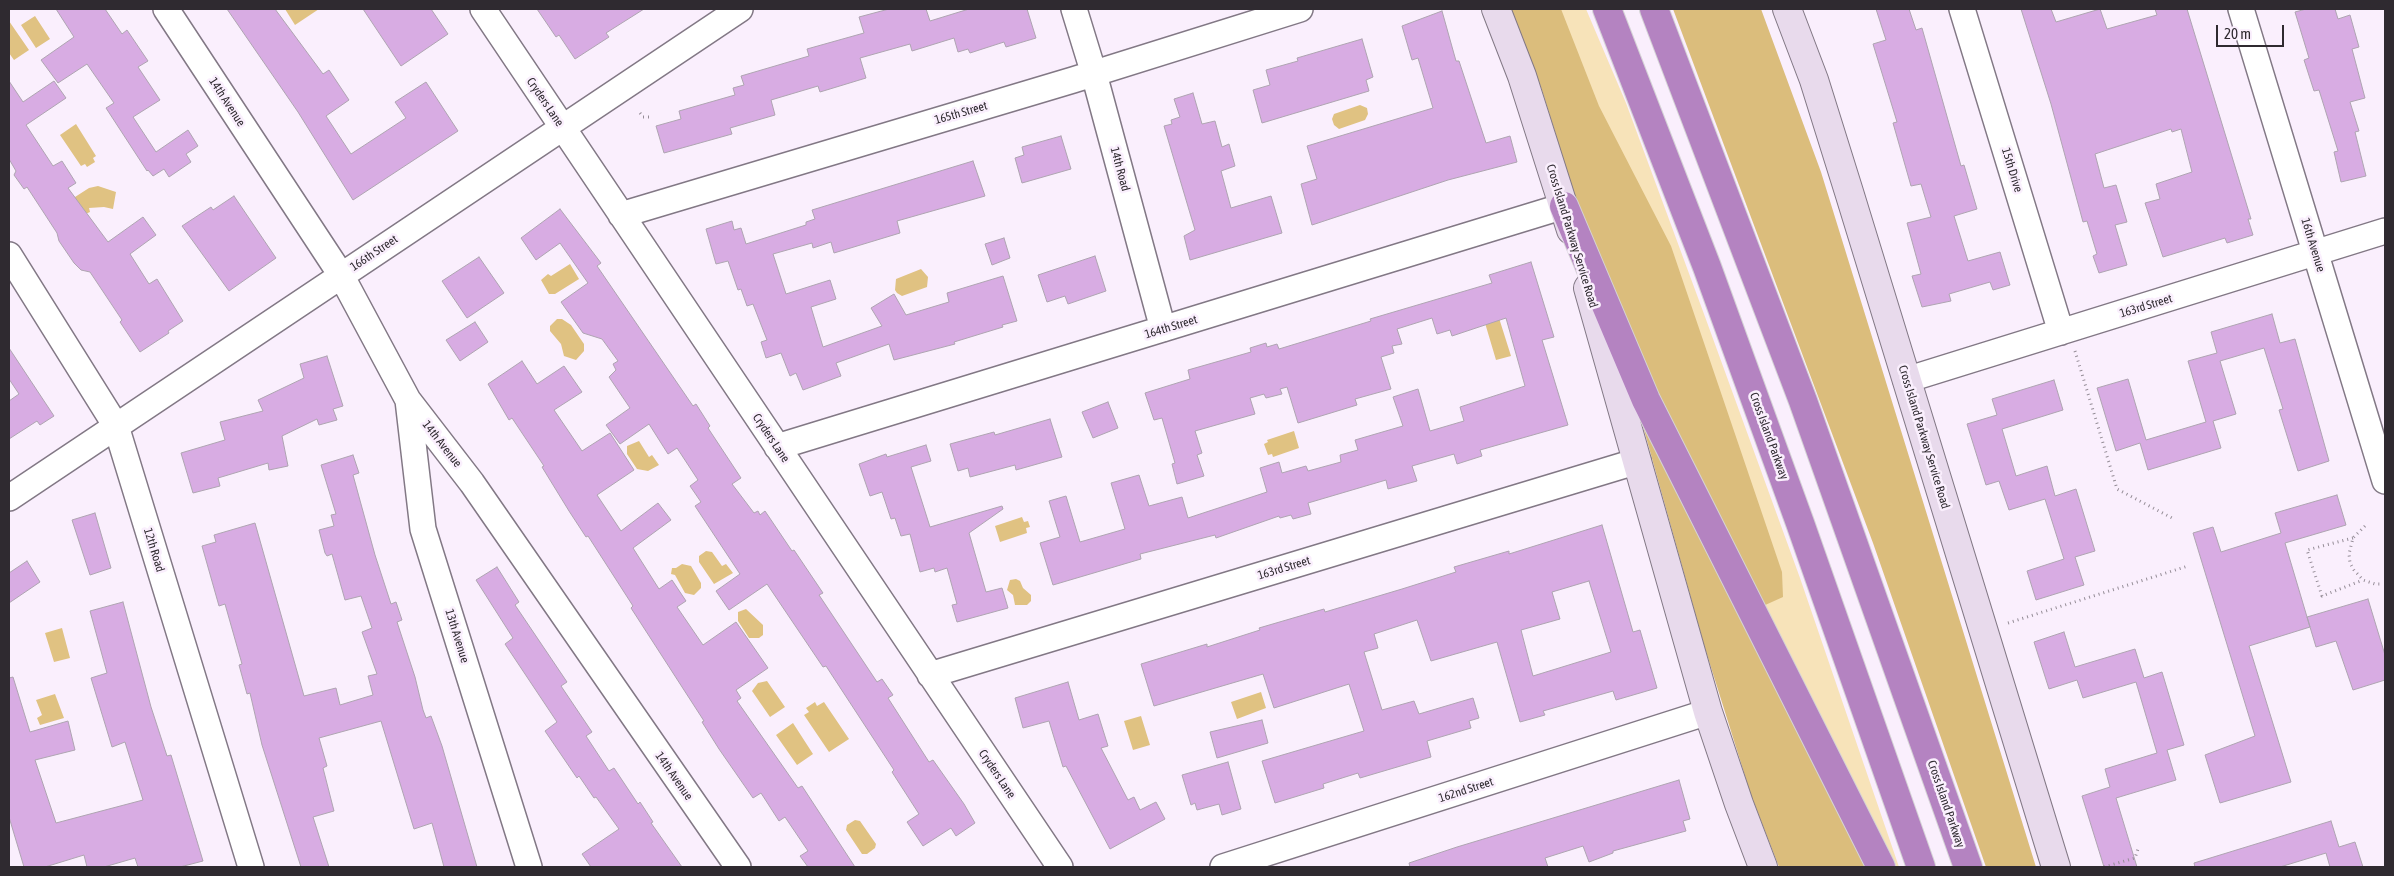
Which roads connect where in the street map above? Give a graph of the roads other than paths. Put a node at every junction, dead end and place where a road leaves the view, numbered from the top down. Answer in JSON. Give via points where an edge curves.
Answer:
{"nodes":[{"id":1,"x":166,"y":9,"type":"edge"},
{"id":2,"x":483,"y":9,"type":"edge"},
{"id":3,"x":740,"y":9,"type":"edge"},
{"id":4,"x":1074,"y":9,"type":"edge"},
{"id":5,"x":1300,"y":9,"type":"edge"},
{"id":6,"x":1496,"y":9,"type":"edge"},
{"id":7,"x":1607,"y":9,"type":"edge"},
{"id":8,"x":1654,"y":9,"type":"edge"},
{"id":9,"x":1786,"y":9,"type":"edge"},
{"id":10,"x":1962,"y":9,"type":"edge"},
{"id":11,"x":2241,"y":9,"type":"edge"},
{"id":12,"x":1094,"y":74,"type":"junction"},
{"id":13,"x":562,"y":127,"type":"junction"},
{"id":14,"x":1564,"y":206,"type":"junction"},
{"id":15,"x":621,"y":215,"type":"junction"},
{"id":16,"x":2385,"y":231,"type":"edge"},
{"id":17,"x":2315,"y":253,"type":"junction"},
{"id":18,"x":9,"y":255,"type":"edge"},
{"id":19,"x":341,"y":275,"type":"junction"},
{"id":20,"x":1163,"y":329,"type":"junction"},
{"id":21,"x":2062,"y":332,"type":"junction"},
{"id":22,"x":1906,"y":380,"type":"junction"},
{"id":23,"x":408,"y":400,"type":"junction"},
{"id":24,"x":116,"y":426,"type":"junction"},
{"id":25,"x":777,"y":446,"type":"junction"},
{"id":26,"x":1638,"y":461,"type":"junction"},
{"id":27,"x":2385,"y":481,"type":"edge"},
{"id":28,"x":9,"y":498,"type":"edge"},
{"id":29,"x":930,"y":674,"type":"junction"},
{"id":30,"x":1708,"y":712,"type":"junction"},
{"id":31,"x":251,"y":867,"type":"edge"},
{"id":32,"x":529,"y":867,"type":"edge"},
{"id":33,"x":738,"y":867,"type":"edge"},
{"id":34,"x":1060,"y":867,"type":"edge"},
{"id":35,"x":1223,"y":867,"type":"edge"},
{"id":36,"x":1763,"y":867,"type":"edge"},
{"id":37,"x":1881,"y":867,"type":"edge"},
{"id":38,"x":1921,"y":867,"type":"edge"},
{"id":39,"x":1968,"y":867,"type":"edge"},
{"id":40,"x":2056,"y":867,"type":"edge"}],
"edges":[{"from":1,"to":19,"type":"street","name":"14th Avenue"},
{"from":2,"to":13,"type":"street","name":"Cryders Lane"},
{"from":3,"to":13,"type":"street","name":"166th Street"},
{"from":4,"to":12,"type":"street","name":"14th Road"},
{"from":5,"to":12,"type":"street","name":"165th Street"},
{"from":6,"to":14,"type":"street","name":"Cross Island Parkway Service Road","via":[[1522,76]]},
{"from":7,"to":38,"type":"highway","name":"Cross Island Parkway","via":[[1707,267]]},
{"from":8,"to":39,"type":"highway","name":"Cross Island Parkway","via":[[1816,436]]},
{"from":9,"to":22,"type":"street","name":"Cross Island Parkway Service Road","via":[[1814,80]]},
{"from":10,"to":21,"type":"street","name":"15th Drive"},
{"from":11,"to":17,"type":"street","name":"16th Avenue"},
{"from":12,"to":15,"type":"street","name":"165th Street"},
{"from":12,"to":20,"type":"street","name":"14th Road"},
{"from":13,"to":15,"type":"street","name":"Cryders Lane"},
{"from":13,"to":19,"type":"street","name":"166th Street"},
{"from":14,"to":20,"type":"street","name":"164th Street"},
{"from":14,"to":26,"type":"street","name":"Cross Island Parkway Service Road"},
{"from":14,"to":37,"type":"highway","via":[[1646,400]]},
{"from":15,"to":25,"type":"street","name":"Cryders Lane"},
{"from":16,"to":17,"type":"street","name":"163rd Street"},
{"from":17,"to":21,"type":"street","name":"163rd Street"},
{"from":17,"to":27,"type":"street","name":"16th Avenue"},
{"from":18,"to":24,"type":"street","name":"12th Road"},
{"from":19,"to":23,"type":"street","name":"14th Avenue"},
{"from":19,"to":24,"type":"street","name":"166th Street"},
{"from":20,"to":25,"type":"street","name":"164th Street"},
{"from":21,"to":22,"type":"street","name":"163rd Street"},
{"from":22,"to":40,"type":"street","name":"Cross Island Parkway Service Road"},
{"from":23,"to":32,"type":"street","name":"13th Avenue","via":[[423,529]]},
{"from":23,"to":33,"type":"street","name":"14th Avenue","via":[[472,482]]},
{"from":24,"to":28,"type":"street","name":"166th Street"},
{"from":24,"to":31,"type":"street","name":"12th Road"},
{"from":25,"to":29,"type":"street","name":"Cryders Lane"},
{"from":26,"to":29,"type":"street","name":"163rd Street"},
{"from":26,"to":30,"type":"street","name":"Cross Island Parkway Service Road"},
{"from":29,"to":34,"type":"street","name":"Cryders Lane"},
{"from":30,"to":35,"type":"street","name":"162nd Street"},
{"from":30,"to":36,"type":"street","name":"Cross Island Parkway Service Road"}]}
